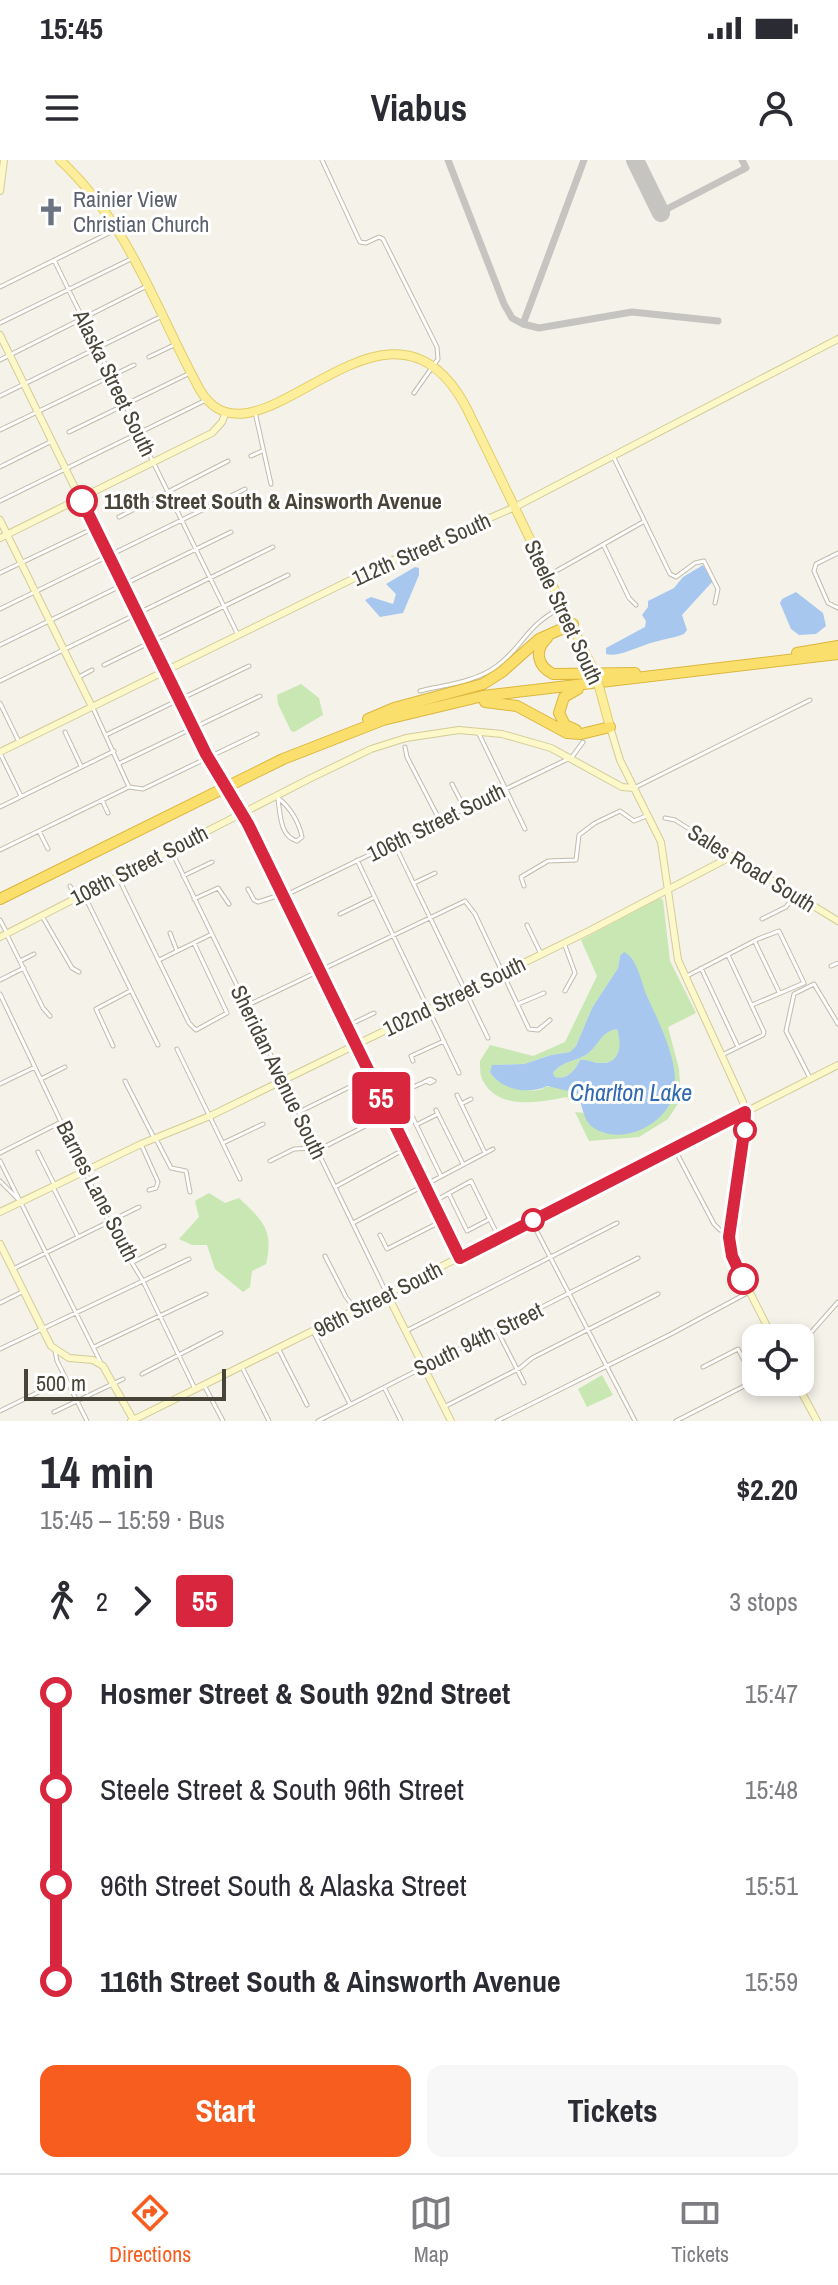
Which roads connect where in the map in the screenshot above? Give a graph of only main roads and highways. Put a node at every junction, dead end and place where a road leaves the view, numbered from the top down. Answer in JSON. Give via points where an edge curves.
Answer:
{"nodes":[{"id":1,"x":60,"y":160,"type":"edge"},
{"id":2,"x":573,"y":624,"type":"junction"},
{"id":3,"x":838,"y":652,"type":"edge"},
{"id":4,"x":636,"y":676,"type":"junction"},
{"id":5,"x":432,"y":707,"type":"junction"},
{"id":6,"x":369,"y":718,"type":"junction"},
{"id":7,"x":610,"y":724,"type":"junction"},
{"id":8,"x":0,"y":891,"type":"edge"},
{"id":9,"x":0,"y":899,"type":"edge"}],
"edges":[{"from":1,"to":2,"type":"main road","name":"Steele Street South","via":[[90,188],[135,257],[206,400],[226,412],[255,412],[377,355],[406,355],[433,366],[456,389]]},
{"from":2,"to":4,"type":"highway","via":[[541,644],[539,657],[546,670],[560,675]]},
{"from":2,"to":6,"type":"highway","via":[[539,639],[487,682]]},
{"from":2,"to":7,"type":"main road","name":"Steele Street South","bridge":true},
{"from":3,"to":4,"type":"highway"},
{"from":4,"to":5,"type":"highway"},
{"from":4,"to":6,"type":"highway","via":[[484,690]]},
{"from":4,"to":7,"type":"highway","via":[[573,690],[561,701],[559,716],[569,728]]},
{"from":5,"to":7,"type":"highway","via":[[500,702],[521,707],[567,733]]},
{"from":5,"to":9,"type":"highway","via":[[356,729],[283,759]]},
{"from":6,"to":8,"type":"highway","via":[[293,749]]}]}
